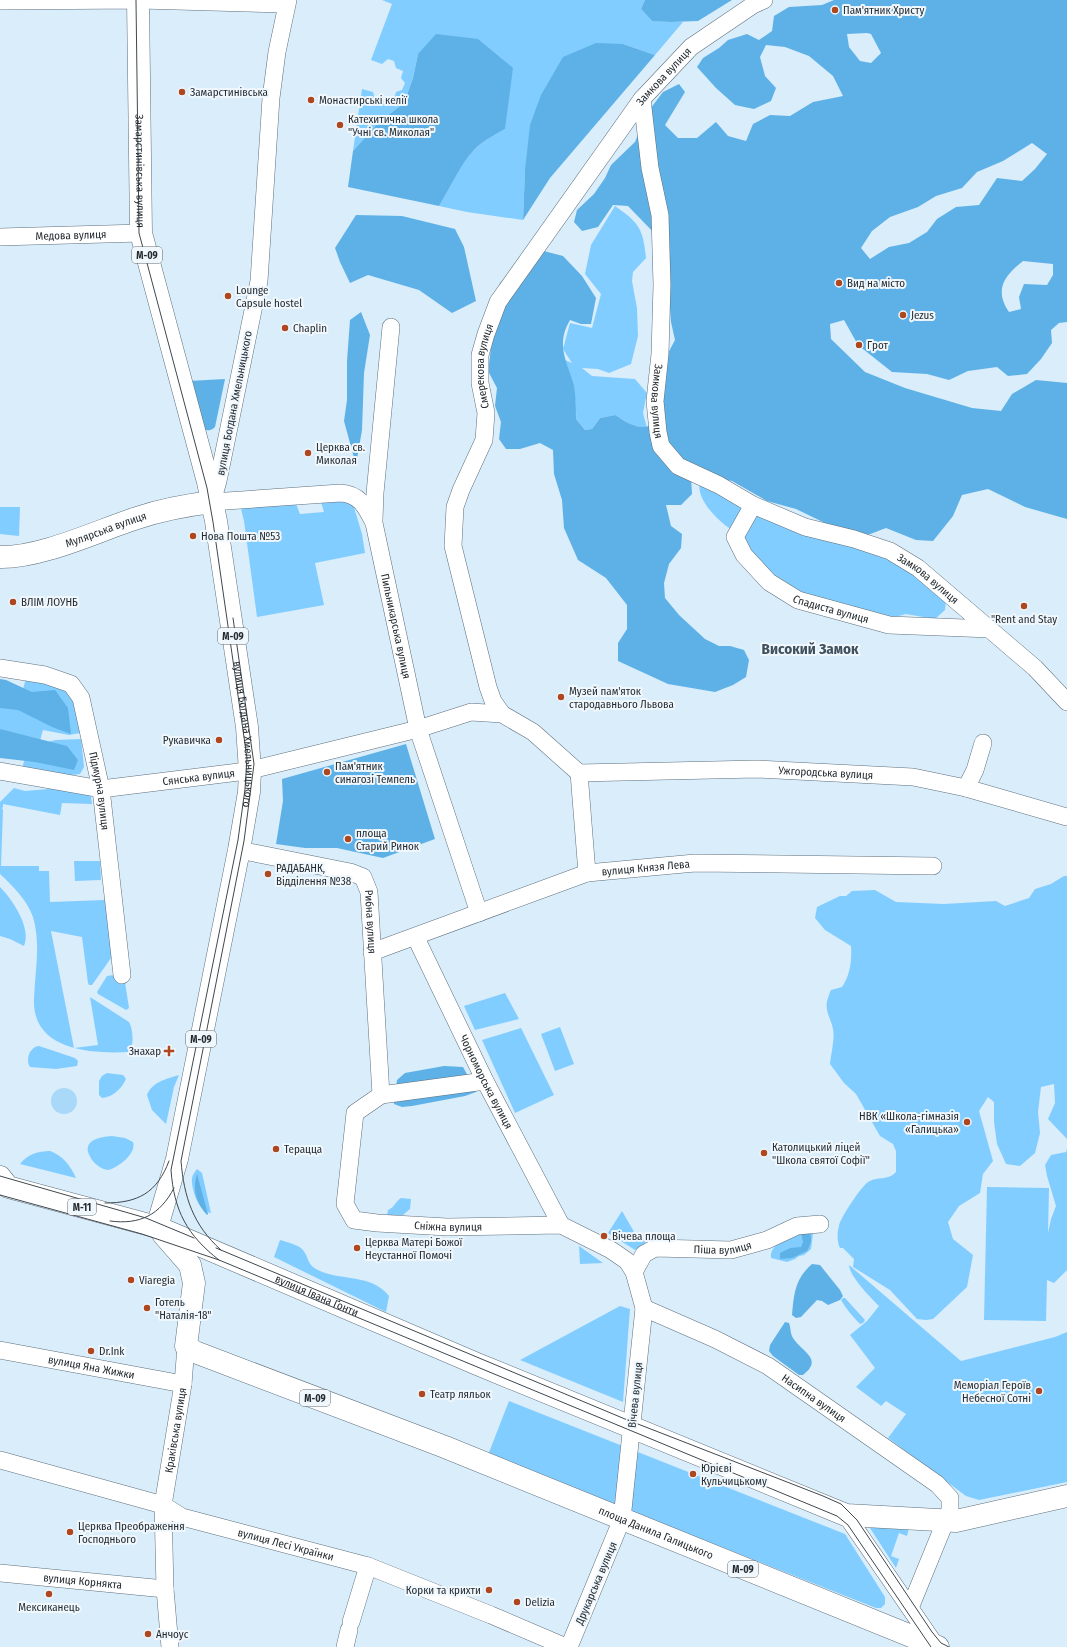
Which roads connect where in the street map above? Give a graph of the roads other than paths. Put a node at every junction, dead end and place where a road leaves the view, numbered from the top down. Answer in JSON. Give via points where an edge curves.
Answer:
{"nodes":[{"id":1,"x":138,"y":0,"type":"edge"},
{"id":2,"x":764,"y":0,"type":"edge"},
{"id":3,"x":0,"y":1,"type":"edge"},
{"id":4,"x":287,"y":2,"type":"edge"},
{"id":5,"x":642,"y":99,"type":"junction"},
{"id":6,"x":141,"y":233,"type":"junction"},
{"id":7,"x":0,"y":237,"type":"edge"},
{"id":8,"x":391,"y":327,"type":"dead end"},
{"id":9,"x":227,"y":435,"type":"junction"},
{"id":10,"x":196,"y":442,"type":"junction"},
{"id":11,"x":212,"y":502,"type":"junction"},
{"id":12,"x":753,"y":505,"type":"junction"},
{"id":13,"x":374,"y":523,"type":"junction"},
{"id":14,"x":0,"y":557,"type":"edge"},
{"id":15,"x":990,"y":629,"type":"junction"},
{"id":16,"x":0,"y":668,"type":"edge"},
{"id":17,"x":1067,"y":702,"type":"edge"},
{"id":18,"x":502,"y":714,"type":"junction"},
{"id":19,"x":418,"y":729,"type":"junction"},
{"id":20,"x":983,"y":743,"type":"dead end"},
{"id":21,"x":0,"y":771,"type":"edge"},
{"id":22,"x":250,"y":771,"type":"junction"},
{"id":23,"x":579,"y":773,"type":"junction"},
{"id":24,"x":966,"y":788,"type":"junction"},
{"id":25,"x":101,"y":789,"type":"junction"},
{"id":26,"x":1067,"y":818,"type":"edge"},
{"id":27,"x":239,"y":850,"type":"junction"},
{"id":28,"x":933,"y":866,"type":"dead end"},
{"id":29,"x":587,"y":873,"type":"junction"},
{"id":30,"x":479,"y":913,"type":"junction"},
{"id":31,"x":416,"y":938,"type":"junction"},
{"id":32,"x":372,"y":952,"type":"junction"},
{"id":33,"x":122,"y":975,"type":"dead end"},
{"id":34,"x":485,"y":1081,"type":"junction"},
{"id":35,"x":381,"y":1095,"type":"junction"},
{"id":36,"x":3,"y":1185,"type":"edge"},
{"id":37,"x":820,"y":1224,"type":"dead end"},
{"id":38,"x":561,"y":1225,"type":"junction"},
{"id":39,"x":157,"y":1227,"type":"junction"},
{"id":40,"x":634,"y":1272,"type":"junction"},
{"id":41,"x":644,"y":1308,"type":"junction"},
{"id":42,"x":186,"y":1346,"type":"junction"},
{"id":43,"x":0,"y":1350,"type":"edge"},
{"id":44,"x":183,"y":1384,"type":"junction"},
{"id":45,"x":631,"y":1427,"type":"junction"},
{"id":46,"x":0,"y":1460,"type":"edge"},
{"id":47,"x":1067,"y":1496,"type":"edge"},
{"id":48,"x":163,"y":1505,"type":"junction"},
{"id":49,"x":846,"y":1515,"type":"junction"},
{"id":50,"x":622,"y":1520,"type":"junction"},
{"id":51,"x":946,"y":1522,"type":"junction"},
{"id":52,"x":368,"y":1566,"type":"junction"},
{"id":53,"x":0,"y":1573,"type":"edge"},
{"id":54,"x":165,"y":1589,"type":"junction"},
{"id":55,"x":910,"y":1608,"type":"junction"},
{"id":56,"x":170,"y":1647,"type":"edge"},
{"id":57,"x":345,"y":1647,"type":"edge"},
{"id":58,"x":568,"y":1647,"type":"edge"},
{"id":59,"x":937,"y":1647,"type":"edge"}],
"edges":[{"from":1,"to":3,"type":"street"},
{"from":1,"to":4,"type":"street"},
{"from":1,"to":6,"type":"main road","name":"Замарстинівська вулиця","number":"М-09"},
{"from":2,"to":5,"type":"street","name":"Замкова вулиця","via":[[691,47]]},
{"from":4,"to":9,"type":"street","name":"вулиця Богдана Хмельницького","via":[[271,98],[259,281]]},
{"from":5,"to":12,"type":"street","name":"Замкова вулиця","via":[[650,168],[660,214],[662,285],[660,354],[655,401],[661,446],[678,466]]},
{"from":5,"to":18,"type":"street","name":"Смерекова вулиця","via":[[498,302],[480,355],[480,383],[486,413],[484,440],[456,507],[453,546],[492,701]]},
{"from":6,"to":7,"type":"street","name":"Медова вулиця"},
{"from":6,"to":10,"type":"main road","name":"Замарстинівська вулиця","number":"М-09"},
{"from":8,"to":13,"type":"street","name":"Пильникарська вулиця"},
{"from":9,"to":10,"type":"street","via":[[219,444],[206,446]]},
{"from":9,"to":11,"type":"street","name":"вулиця Богдана Хмельницького"},
{"from":10,"to":11,"type":"main road","name":"Замарстинівська вулиця","number":"М-09"},
{"from":11,"to":13,"type":"street","name":"Пильникарська вулиця","via":[[346,494],[364,504]]},
{"from":11,"to":14,"type":"main road","name":"Мулярська вулиця","via":[[139,518],[51,548],[16,557]]},
{"from":11,"to":22,"type":"main road","name":"вулиця Богдана Хмельницького","number":"М-09","via":[[247,727]]},
{"from":12,"to":15,"type":"street","name":"Замкова вулиця","via":[[805,527],[890,551],[918,568]]},
{"from":12,"to":15,"type":"street","name":"Спадиста вулиця","via":[[735,537],[744,555],[769,582],[798,600],[889,625]]},
{"from":13,"to":19,"type":"street","name":"Пильникарська вулиця"},
{"from":15,"to":17,"type":"street","name":"Замкова вулиця","via":[[1035,668]]},
{"from":16,"to":25,"type":"street","name":"Підмурна вулиця","via":[[45,675],[70,684],[81,698]]},
{"from":18,"to":19,"type":"street","name":"Сянська вулиця","via":[[472,712]]},
{"from":18,"to":23,"type":"street","via":[[533,732]]},
{"from":19,"to":22,"type":"street","name":"Сянська вулиця"},
{"from":19,"to":30,"type":"street"},
{"from":20,"to":24,"type":"street","via":[[975,770]]},
{"from":21,"to":25,"type":"street","name":"Сянська вулиця"},
{"from":22,"to":25,"type":"street","name":"Сянська вулиця"},
{"from":22,"to":27,"type":"main road","name":"вулиця Богдана Хмельницького","number":"М-09"},
{"from":23,"to":24,"type":"street","name":"Ужгородська вулиця","via":[[757,769],[913,777]]},
{"from":23,"to":29,"type":"street"},
{"from":24,"to":26,"type":"street","name":"Ужгородська вулиця"},
{"from":25,"to":33,"type":"street","name":"Підмурна вулиця"},
{"from":27,"to":32,"type":"street","name":"Рибна вулиця","via":[[350,872],[363,877],[369,892]]},
{"from":27,"to":39,"type":"main road","name":"вулиця Богдана Хмельницького","number":"М-09","via":[[177,1159]]},
{"from":28,"to":29,"type":"street","name":"вулиця Князя Лева","via":[[695,863]]},
{"from":29,"to":30,"type":"street","name":"вулиця Князя Лева"},
{"from":30,"to":31,"type":"street","name":"вулиця Князя Лева"},
{"from":31,"to":32,"type":"street","name":"вулиця Князя Лева"},
{"from":31,"to":34,"type":"street","name":"Чорноморська вулиця"},
{"from":32,"to":35,"type":"street","name":"Рибна вулиця"},
{"from":34,"to":35,"type":"street"},
{"from":34,"to":38,"type":"street","name":"Чорноморська вулиця"},
{"from":35,"to":38,"type":"street","name":"Сніжна вулиця","via":[[355,1113],[345,1204],[354,1220],[447,1227]]},
{"from":36,"to":39,"type":"main road","number":"М-11"},
{"from":37,"to":40,"type":"street","name":"Піша вулиця","via":[[797,1226],[767,1240],[731,1250],[655,1248],[644,1254]]},
{"from":38,"to":40,"type":"street","via":[[612,1250],[628,1261]]},
{"from":39,"to":42,"type":"main road","name":"Краківська вулиця","via":[[190,1265],[194,1283]]},
{"from":39,"to":45,"type":"main road","name":"вулиця Івана Ґонти"},
{"from":40,"to":41,"type":"street","name":"Вічева вулиця"},
{"from":41,"to":45,"type":"street","name":"Вічева вулиця"},
{"from":41,"to":51,"type":"street","name":"Насипна вулиця","via":[[715,1339],[768,1366],[938,1484],[950,1498]]},
{"from":42,"to":44,"type":"street","name":"Краківська вулиця"},
{"from":42,"to":50,"type":"main road","name":"площа Данила Галицького","number":"М-09","via":[[195,1352],[445,1447]]},
{"from":43,"to":44,"type":"street","name":"вулиця Яна Жижки"},
{"from":44,"to":48,"type":"street","name":"Краківська вулиця"},
{"from":45,"to":49,"type":"main road"},
{"from":45,"to":50,"type":"street","name":"Вічева вулиця"},
{"from":46,"to":48,"type":"street","name":"вулиця Лесі Українки"},
{"from":47,"to":51,"type":"main road"},
{"from":48,"to":52,"type":"street","name":"вулиця Лесі Українки","via":[[182,1517]]},
{"from":48,"to":54,"type":"street","name":"Краківська вулиця"},
{"from":49,"to":51,"type":"main road"},
{"from":49,"to":55,"type":"street","name":"площа Данила Галицького"},
{"from":50,"to":58,"type":"street","name":"Друкарська вулиця"},
{"from":50,"to":59,"type":"main road","name":"площа Данила Галицького","number":"М-09"},
{"from":51,"to":55,"type":"street"},
{"from":52,"to":57,"type":"street"},
{"from":52,"to":58,"type":"street","name":"вулиця Лесі Українки"},
{"from":53,"to":54,"type":"street","name":"вулиця Корнякта"},
{"from":54,"to":56,"type":"street","name":"Краківська вулиця"},
{"from":55,"to":59,"type":"street","name":"площа Данила Галицького"}]}
